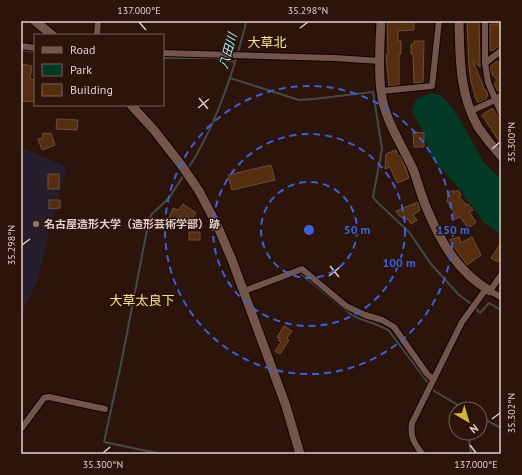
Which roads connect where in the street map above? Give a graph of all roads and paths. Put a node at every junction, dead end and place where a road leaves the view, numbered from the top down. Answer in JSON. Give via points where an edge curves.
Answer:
{"nodes":[{"id":1,"x":35,"y":21,"type":"edge"},
{"id":2,"x":98,"y":21,"type":"edge"},
{"id":3,"x":381,"y":21,"type":"edge"},
{"id":4,"x":439,"y":21,"type":"edge"},
{"id":5,"x":459,"y":21,"type":"edge"},
{"id":6,"x":485,"y":21,"type":"edge"},
{"id":7,"x":51,"y":34,"type":"edge"},
{"id":8,"x":97,"y":34,"type":"edge"},
{"id":9,"x":21,"y":46,"type":"edge"},
{"id":10,"x":34,"y":48,"type":"edge"},
{"id":11,"x":501,"y":50,"type":"edge"},
{"id":12,"x":164,"y":54,"type":"edge"},
{"id":13,"x":380,"y":61,"type":"junction"},
{"id":14,"x":485,"y":63,"type":"junction"},
{"id":15,"x":381,"y":90,"type":"junction"},
{"id":16,"x":501,"y":95,"type":"edge"},
{"id":17,"x":495,"y":100,"type":"junction"},
{"id":18,"x":132,"y":106,"type":"edge"},
{"id":19,"x":471,"y":111,"type":"junction"},
{"id":20,"x":501,"y":113,"type":"edge"},
{"id":21,"x":501,"y":156,"type":"edge"},
{"id":22,"x":501,"y":275,"type":"edge"},
{"id":23,"x":488,"y":290,"type":"junction"},
{"id":24,"x":244,"y":291,"type":"junction"},
{"id":25,"x":501,"y":297,"type":"edge"},
{"id":26,"x":433,"y":379,"type":"junction"},
{"id":27,"x":105,"y":409,"type":"dead end"},
{"id":28,"x":21,"y":429,"type":"edge"},
{"id":29,"x":300,"y":454,"type":"edge"},
{"id":30,"x":422,"y":454,"type":"edge"}],
"edges":[{"from":1,"to":7,"type":"street"},
{"from":2,"to":8,"type":"street"},
{"from":3,"to":13,"type":"street"},
{"from":4,"to":15,"type":"street","via":[[432,86]]},
{"from":5,"to":19,"type":"street","via":[[460,72]]},
{"from":6,"to":14,"type":"street"},
{"from":9,"to":10,"type":"street"},
{"from":11,"to":14,"type":"street"},
{"from":12,"to":13,"type":"street"},
{"from":13,"to":15,"type":"street"},
{"from":14,"to":17,"type":"street","via":[[488,82]]},
{"from":15,"to":23,"type":"street","via":[[386,112],[413,170],[426,209],[443,242],[459,267]]},
{"from":16,"to":17,"type":"street"},
{"from":17,"to":19,"type":"street"},
{"from":17,"to":20,"type":"street"},
{"from":18,"to":24,"type":"street","via":[[154,130],[194,184],[217,225]]},
{"from":19,"to":21,"type":"street","via":[[478,126]]},
{"from":22,"to":23,"type":"street"},
{"from":23,"to":25,"type":"street"},
{"from":23,"to":26,"type":"street","via":[[462,322]]},
{"from":24,"to":26,"type":"street","via":[[302,269],[346,306],[382,320],[394,328]]},
{"from":24,"to":29,"type":"street","via":[[286,406]]},
{"from":26,"to":30,"type":"street","via":[[412,422],[411,432]]},
{"from":27,"to":28,"type":"street","via":[[44,398]]}]}
